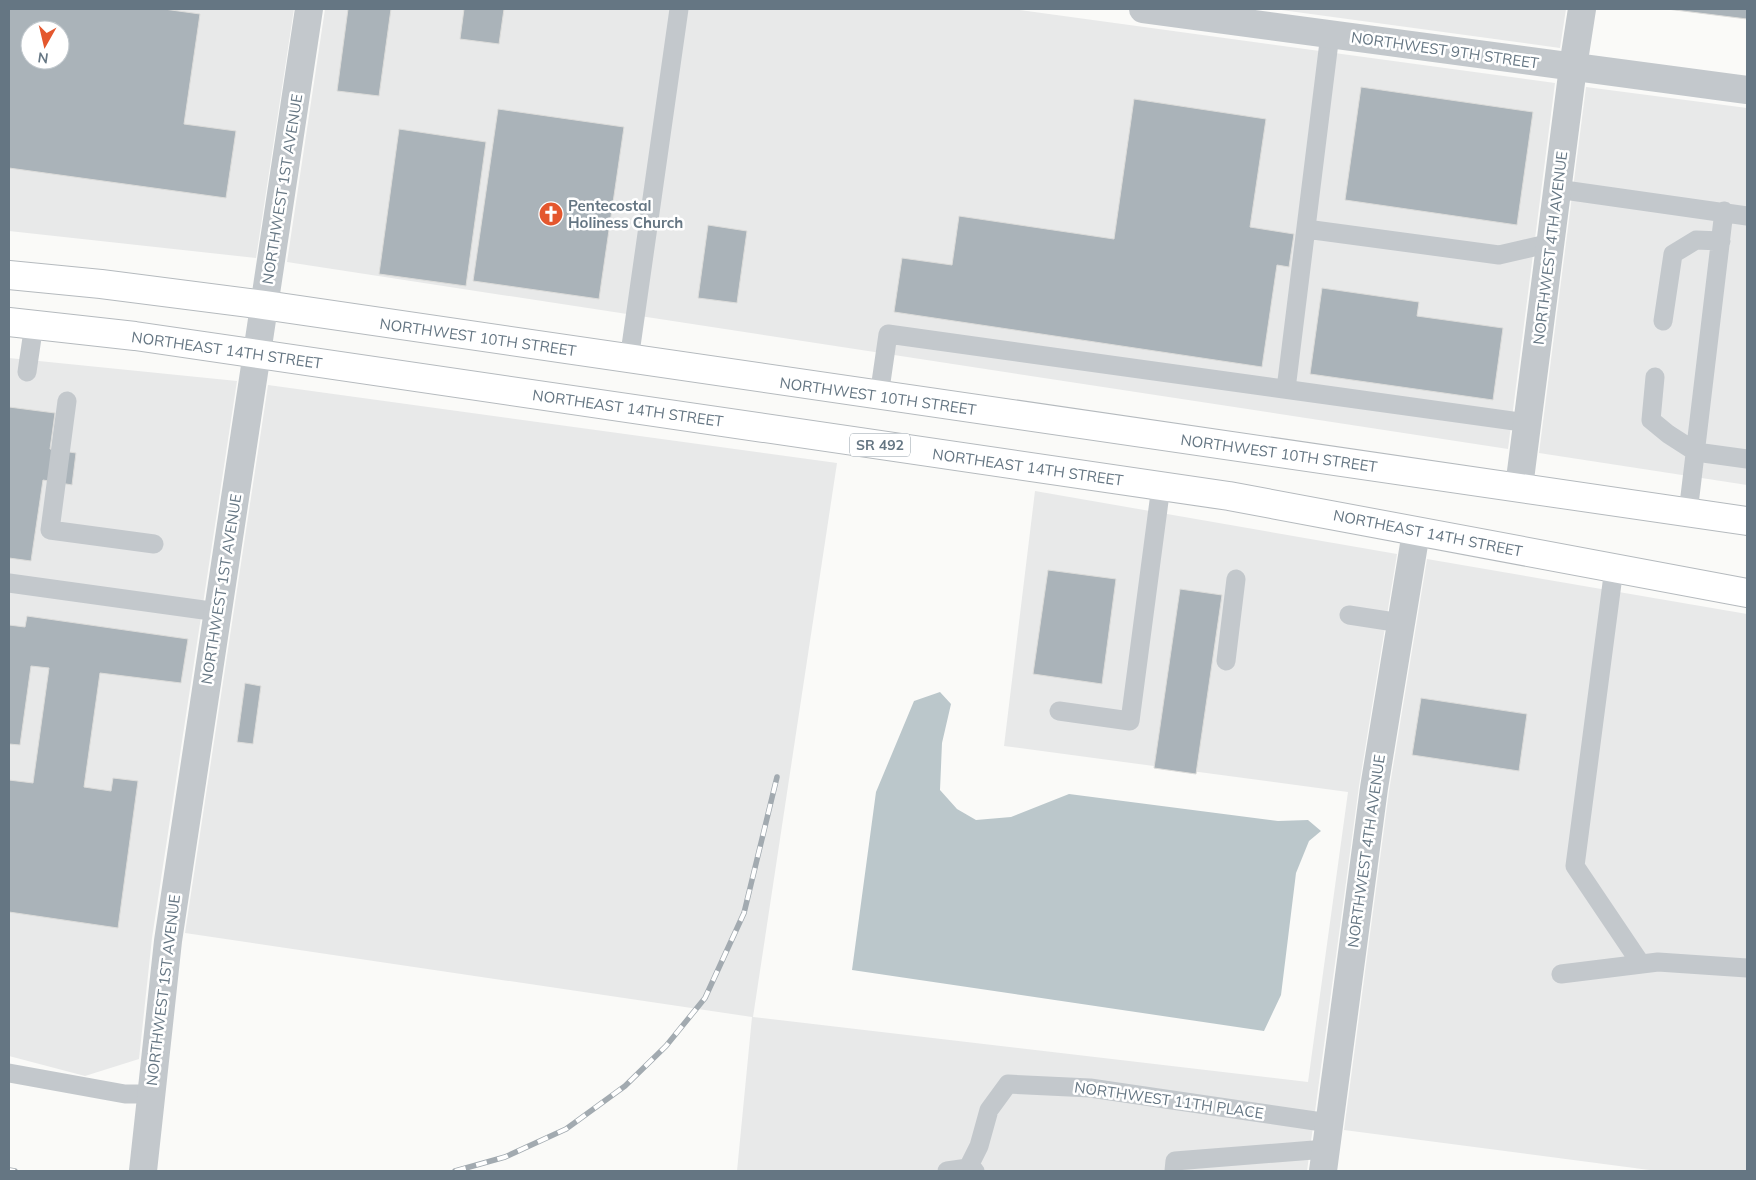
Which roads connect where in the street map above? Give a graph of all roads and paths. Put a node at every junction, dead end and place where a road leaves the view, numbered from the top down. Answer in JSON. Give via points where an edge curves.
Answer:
{"nodes":[{"id":1,"x":309,"y":9,"type":"edge"},
{"id":2,"x":679,"y":9,"type":"edge"},
{"id":3,"x":1143,"y":9,"type":"edge"},
{"id":4,"x":1582,"y":9,"type":"edge"},
{"id":5,"x":1330,"y":34,"type":"junction"},
{"id":6,"x":1573,"y":67,"type":"junction"},
{"id":7,"x":1747,"y":90,"type":"edge"},
{"id":8,"x":1558,"y":189,"type":"junction"},
{"id":9,"x":1724,"y":211,"type":"junction"},
{"id":10,"x":1747,"y":216,"type":"edge"},
{"id":11,"x":1306,"y":229,"type":"junction"},
{"id":12,"x":1721,"y":241,"type":"junction"},
{"id":13,"x":1551,"y":243,"type":"junction"},
{"id":14,"x":9,"y":270,"type":"edge"},
{"id":15,"x":9,"y":275,"type":"edge"},
{"id":16,"x":44,"y":277,"type":"junction"},
{"id":17,"x":264,"y":305,"type":"junction"},
{"id":18,"x":1663,"y":321,"type":"dead end"},
{"id":19,"x":21,"y":323,"type":"edge"},
{"id":20,"x":257,"y":355,"type":"junction"},
{"id":21,"x":629,"y":360,"type":"junction"},
{"id":22,"x":27,"y":372,"type":"dead end"},
{"id":23,"x":1655,"y":377,"type":"dead end"},
{"id":24,"x":1286,"y":389,"type":"junction"},
{"id":25,"x":879,"y":396,"type":"junction"},
{"id":26,"x":68,"y":401,"type":"dead end"},
{"id":27,"x":1528,"y":423,"type":"junction"},
{"id":28,"x":1696,"y":452,"type":"junction"},
{"id":29,"x":1747,"y":459,"type":"edge"},
{"id":30,"x":1161,"y":486,"type":"junction"},
{"id":31,"x":1519,"y":487,"type":"junction"},
{"id":32,"x":1688,"y":512,"type":"junction"},
{"id":33,"x":1747,"y":521,"type":"edge"},
{"id":34,"x":1416,"y":532,"type":"junction"},
{"id":35,"x":154,"y":544,"type":"dead end"},
{"id":36,"x":1614,"y":568,"type":"junction"},
{"id":37,"x":1236,"y":579,"type":"dead end"},
{"id":38,"x":9,"y":582,"type":"edge"},
{"id":39,"x":1747,"y":593,"type":"edge"},
{"id":40,"x":218,"y":612,"type":"junction"},
{"id":41,"x":1349,"y":614,"type":"dead end"},
{"id":42,"x":1401,"y":623,"type":"junction"},
{"id":43,"x":1226,"y":661,"type":"dead end"},
{"id":44,"x":1059,"y":711,"type":"dead end"},
{"id":45,"x":1640,"y":964,"type":"junction"},
{"id":46,"x":1747,"y":968,"type":"edge"},
{"id":47,"x":1561,"y":974,"type":"dead end"},
{"id":48,"x":9,"y":1073,"type":"edge"},
{"id":49,"x":151,"y":1094,"type":"junction"},
{"id":50,"x":1329,"y":1123,"type":"junction"},
{"id":51,"x":1324,"y":1160,"type":"edge"},
{"id":52,"x":972,"y":1169,"type":"edge"},
{"id":53,"x":143,"y":1171,"type":"edge"},
{"id":54,"x":947,"y":1171,"type":"edge"},
{"id":55,"x":1174,"y":1171,"type":"edge"}],
"edges":[{"from":1,"to":17,"type":"street","name":"NORTHWEST 1ST AVENUE"},
{"from":2,"to":21,"type":"lane"},
{"from":3,"to":5,"type":"street","name":"NORTHWEST 9TH STREET"},
{"from":4,"to":6,"type":"street","name":"NORTHWEST 4TH AVENUE"},
{"from":5,"to":6,"type":"street","name":"NORTHWEST 9TH STREET"},
{"from":5,"to":11,"type":"lane"},
{"from":6,"to":7,"type":"street","name":"NORTHWEST 9TH STREET"},
{"from":6,"to":8,"type":"street","name":"NORTHWEST 4TH AVENUE"},
{"from":8,"to":9,"type":"lane"},
{"from":8,"to":13,"type":"street","name":"NORTHWEST 4TH AVENUE"},
{"from":9,"to":10,"type":"lane"},
{"from":9,"to":12,"type":"lane"},
{"from":11,"to":13,"type":"lane","via":[[1499,255]]},
{"from":11,"to":24,"type":"lane"},
{"from":12,"to":18,"type":"lane","via":[[1696,240],[1673,254]]},
{"from":12,"to":28,"type":"lane"},
{"from":13,"to":27,"type":"street","name":"NORTHWEST 4TH AVENUE"},
{"from":14,"to":16,"type":"main road"},
{"from":15,"to":16,"type":"main road","name":"NORTHWEST 10TH STREET"},
{"from":16,"to":17,"type":"main road","name":"NORTHWEST 10TH STREET"},
{"from":17,"to":20,"type":"street","name":"NORTHWEST 1ST AVENUE"},
{"from":17,"to":21,"type":"main road","name":"NORTHWEST 10TH STREET"},
{"from":19,"to":20,"type":"main road","name":"NORTHEAST 14TH STREET","number":"SR 492"},
{"from":19,"to":22,"type":"lane"},
{"from":20,"to":30,"type":"main road","name":"NORTHEAST 14TH STREET","number":"SR 492"},
{"from":20,"to":40,"type":"street","name":"NORTHWEST 1ST AVENUE"},
{"from":21,"to":25,"type":"main road","name":"NORTHWEST 10TH STREET"},
{"from":23,"to":28,"type":"lane","via":[[1651,420]]},
{"from":24,"to":25,"type":"lane","via":[[888,334]]},
{"from":24,"to":27,"type":"lane"},
{"from":25,"to":31,"type":"main road","name":"NORTHWEST 10TH STREET"},
{"from":26,"to":35,"type":"lane","via":[[50,530]]},
{"from":27,"to":31,"type":"street","name":"NORTHWEST 4TH AVENUE"},
{"from":28,"to":29,"type":"lane"},
{"from":28,"to":32,"type":"lane"},
{"from":30,"to":34,"type":"main road","name":"NORTHEAST 14TH STREET","number":"SR 492"},
{"from":30,"to":44,"type":"lane","via":[[1130,721]]},
{"from":31,"to":32,"type":"main road","name":"NORTHWEST 10TH STREET"},
{"from":32,"to":33,"type":"main road","name":"NORTHWEST 10TH STREET"},
{"from":34,"to":36,"type":"main road","name":"NORTHEAST 14TH STREET","number":"SR 492"},
{"from":34,"to":42,"type":"street","name":"NORTHWEST 4TH AVENUE"},
{"from":36,"to":39,"type":"main road","name":"NORTHEAST 14TH STREET","number":"SR 492"},
{"from":36,"to":45,"type":"lane","via":[[1575,866]]},
{"from":37,"to":43,"type":"lane"},
{"from":38,"to":40,"type":"lane"},
{"from":40,"to":49,"type":"street","name":"NORTHWEST 1ST AVENUE","via":[[168,941]]},
{"from":41,"to":42,"type":"lane"},
{"from":42,"to":50,"type":"street","name":"NORTHWEST 4TH AVENUE","via":[[1374,788]]},
{"from":45,"to":46,"type":"lane","via":[[1658,962]]},
{"from":45,"to":47,"type":"lane"},
{"from":48,"to":49,"type":"lane","via":[[126,1094]]},
{"from":49,"to":53,"type":"street","name":"NORTHWEST 1ST AVENUE"},
{"from":50,"to":51,"type":"street","name":"NORTHWEST 4TH AVENUE"},
{"from":50,"to":52,"type":"lane","name":"NORTHWEST 11TH PLACE","via":[[1090,1088],[1008,1084],[989,1110]]},
{"from":51,"to":55,"type":"lane","via":[[1175,1161]]},
{"from":52,"to":54,"type":"lane"}]}
